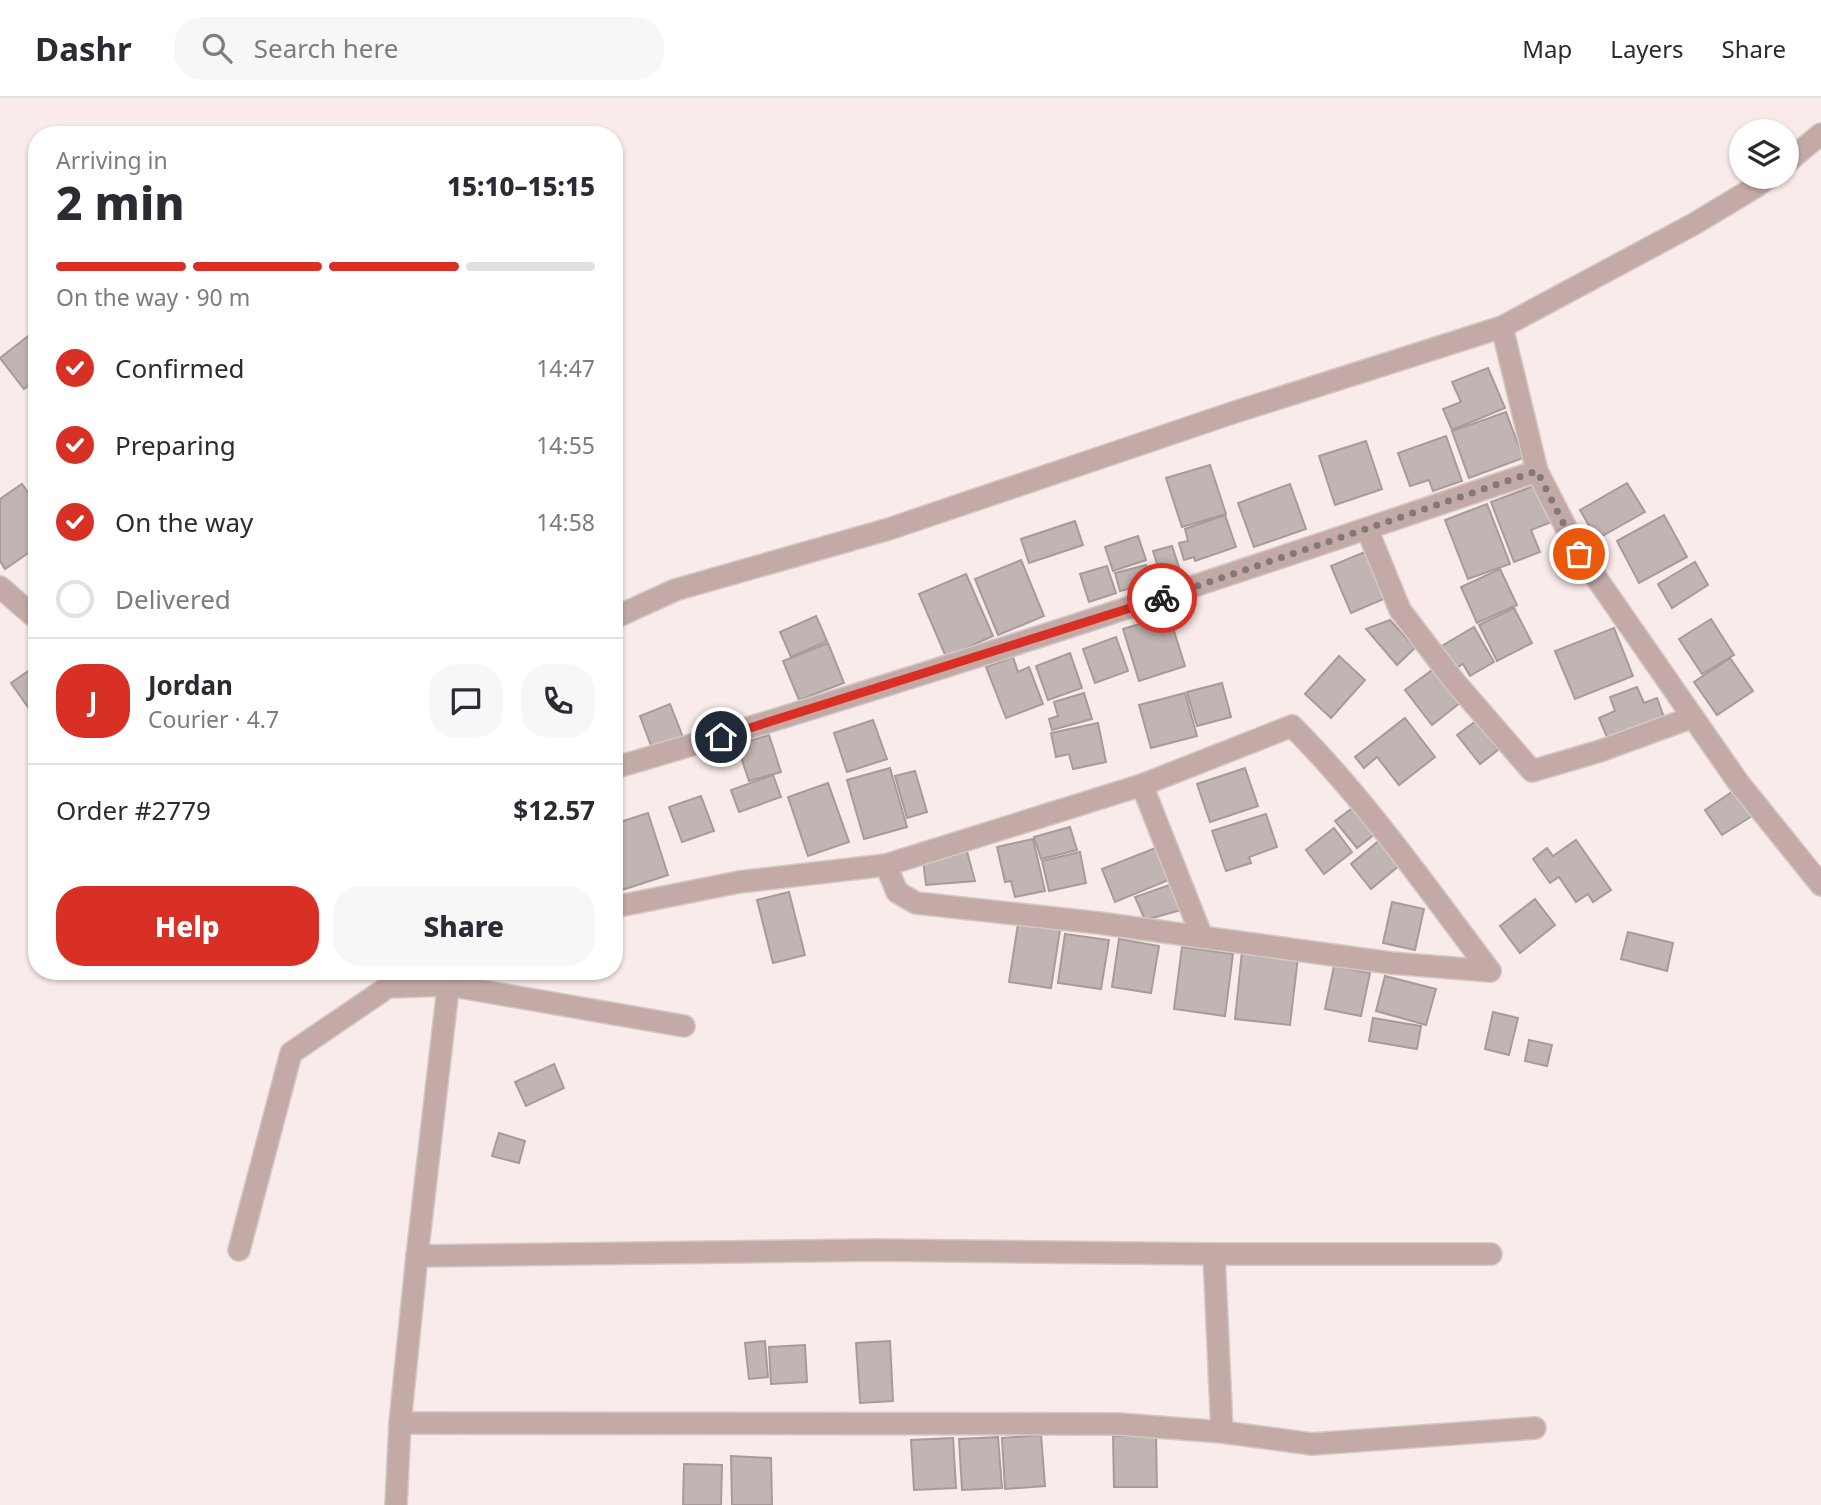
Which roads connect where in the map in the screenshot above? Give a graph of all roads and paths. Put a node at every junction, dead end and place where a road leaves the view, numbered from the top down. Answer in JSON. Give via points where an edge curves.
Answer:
{"nodes":[{"id":1,"x":1821,"y":134,"type":"edge"},
{"id":2,"x":1799,"y":152,"type":"edge"},
{"id":3,"x":1754,"y":189,"type":"edge"},
{"id":4,"x":1502,"y":327,"type":"junction"},
{"id":5,"x":1537,"y":471,"type":"junction"},
{"id":6,"x":1367,"y":529,"type":"junction"},
{"id":7,"x":0,"y":587,"type":"edge"},
{"id":8,"x":28,"y":611,"type":"edge"},
{"id":9,"x":623,"y":614,"type":"edge"},
{"id":10,"x":1692,"y":717,"type":"junction"},
{"id":11,"x":623,"y":765,"type":"edge"},
{"id":12,"x":1142,"y":785,"type":"junction"},
{"id":13,"x":886,"y":865,"type":"junction"},
{"id":14,"x":1821,"y":886,"type":"edge"},
{"id":15,"x":623,"y":905,"type":"edge"},
{"id":16,"x":1202,"y":937,"type":"junction"},
{"id":17,"x":435,"y":980,"type":"edge"},
{"id":18,"x":449,"y":980,"type":"edge"},
{"id":19,"x":459,"y":980,"type":"edge"},
{"id":20,"x":684,"y":1026,"type":"dead end"},
{"id":21,"x":239,"y":1250,"type":"dead end"},
{"id":22,"x":1214,"y":1254,"type":"junction"},
{"id":23,"x":1491,"y":1254,"type":"dead end"},
{"id":24,"x":417,"y":1256,"type":"junction"},
{"id":25,"x":400,"y":1423,"type":"junction"},
{"id":26,"x":1535,"y":1428,"type":"dead end"},
{"id":27,"x":1222,"y":1432,"type":"junction"},
{"id":28,"x":396,"y":1505,"type":"edge"}],
"edges":[{"from":1,"to":2,"type":"street"},
{"from":3,"to":4,"type":"street"},
{"from":4,"to":5,"type":"street"},
{"from":4,"to":9,"type":"street","via":[[1232,412],[890,530],[675,590]]},
{"from":5,"to":6,"type":"street"},
{"from":5,"to":10,"type":"street","via":[[1579,554]]},
{"from":6,"to":10,"type":"street","via":[[1400,610],[1532,771]]},
{"from":6,"to":11,"type":"street"},
{"from":7,"to":8,"type":"street"},
{"from":10,"to":14,"type":"street"},
{"from":12,"to":13,"type":"street"},
{"from":12,"to":16,"type":"street"},
{"from":12,"to":16,"type":"street","via":[[1292,726],[1398,848],[1490,971],[1391,963]]},
{"from":13,"to":15,"type":"street","via":[[739,882]]},
{"from":13,"to":16,"type":"street","via":[[897,892],[916,904]]},
{"from":17,"to":21,"type":"street","via":[[388,987],[291,1053]]},
{"from":18,"to":24,"type":"street"},
{"from":19,"to":20,"type":"street"},
{"from":22,"to":23,"type":"street"},
{"from":22,"to":24,"type":"street","via":[[876,1250]]},
{"from":22,"to":27,"type":"street"},
{"from":24,"to":25,"type":"street"},
{"from":25,"to":27,"type":"street","via":[[1119,1424]]},
{"from":25,"to":28,"type":"street"},
{"from":26,"to":27,"type":"street","via":[[1312,1444]]}]}
